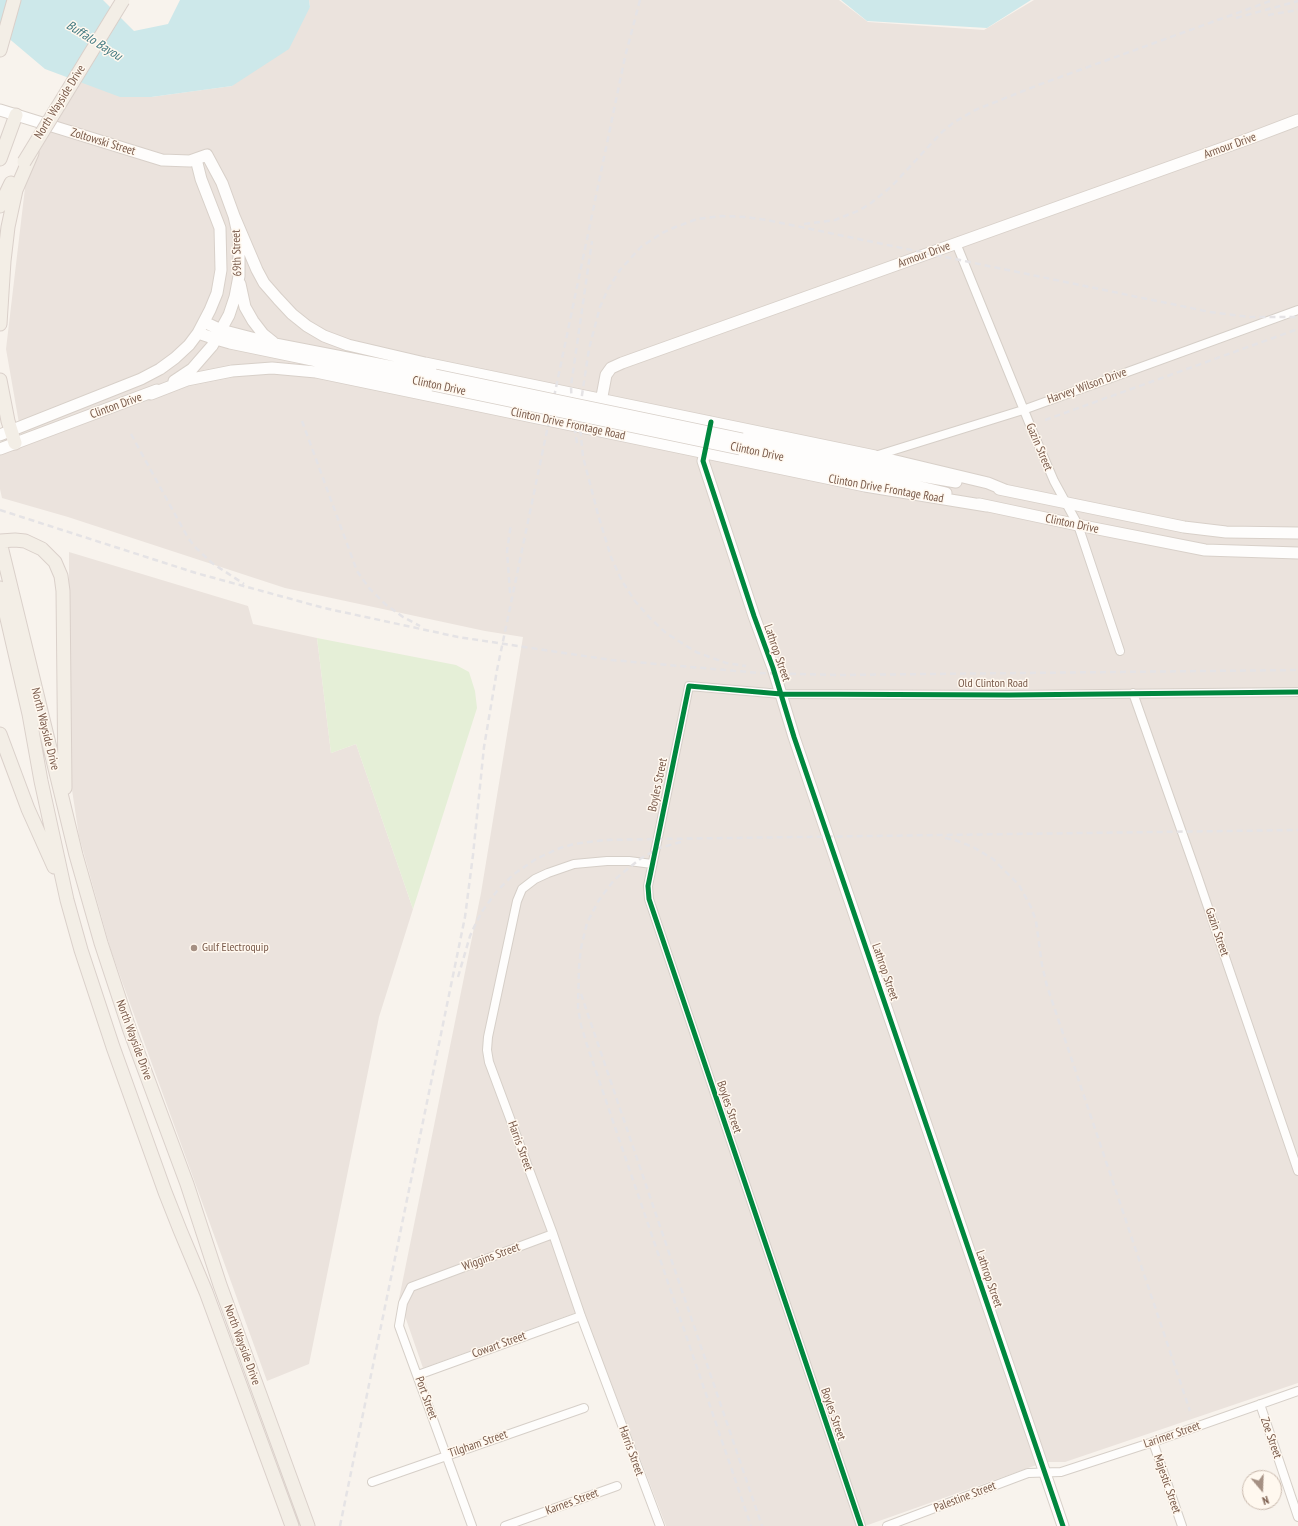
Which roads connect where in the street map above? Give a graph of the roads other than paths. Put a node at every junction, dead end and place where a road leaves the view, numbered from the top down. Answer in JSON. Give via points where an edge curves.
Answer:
{"nodes":[{"id":1,"x":14,"y":0,"type":"edge"},
{"id":2,"x":124,"y":0,"type":"edge"},
{"id":3,"x":0,"y":50,"type":"edge"},
{"id":4,"x":0,"y":110,"type":"edge"},
{"id":5,"x":16,"y":115,"type":"junction"},
{"id":6,"x":1298,"y":120,"type":"edge"},
{"id":7,"x":207,"y":155,"type":"joint"},
{"id":8,"x":0,"y":159,"type":"edge"},
{"id":9,"x":196,"y":159,"type":"junction"},
{"id":10,"x":25,"y":163,"type":"junction"},
{"id":11,"x":0,"y":206,"type":"edge"},
{"id":12,"x":234,"y":216,"type":"junction"},
{"id":13,"x":956,"y":243,"type":"junction"},
{"id":14,"x":239,"y":276,"type":"junction"},
{"id":15,"x":1298,"y":310,"type":"edge"},
{"id":16,"x":204,"y":322,"type":"junction"},
{"id":17,"x":0,"y":324,"type":"edge"},
{"id":18,"x":198,"y":333,"type":"junction"},
{"id":19,"x":218,"y":335,"type":"junction"},
{"id":20,"x":275,"y":344,"type":"junction"},
{"id":21,"x":296,"y":347,"type":"junction"},
{"id":22,"x":362,"y":349,"type":"junction"},
{"id":23,"x":262,"y":350,"type":"junction"},
{"id":24,"x":316,"y":372,"type":"junction"},
{"id":25,"x":0,"y":380,"type":"edge"},
{"id":26,"x":434,"y":380,"type":"junction"},
{"id":27,"x":131,"y":383,"type":"junction"},
{"id":28,"x":151,"y":394,"type":"junction"},
{"id":29,"x":137,"y":399,"type":"junction"},
{"id":30,"x":602,"y":400,"type":"junction"},
{"id":31,"x":1023,"y":410,"type":"junction"},
{"id":32,"x":711,"y":422,"type":"junction"},
{"id":33,"x":30,"y":423,"type":"junction"},
{"id":34,"x":595,"y":429,"type":"junction"},
{"id":35,"x":9,"y":436,"type":"edge"},
{"id":36,"x":35,"y":436,"type":"junction"},
{"id":37,"x":741,"y":444,"type":"junction"},
{"id":38,"x":0,"y":448,"type":"edge"},
{"id":39,"x":705,"y":452,"type":"junction"},
{"id":40,"x":875,"y":456,"type":"junction"},
{"id":41,"x":1005,"y":490,"type":"junction"},
{"id":42,"x":1065,"y":502,"type":"junction"},
{"id":43,"x":987,"y":506,"type":"junction"},
{"id":44,"x":1078,"y":525,"type":"junction"},
{"id":45,"x":1298,"y":533,"type":"edge"},
{"id":46,"x":0,"y":541,"type":"edge"},
{"id":47,"x":1298,"y":553,"type":"edge"},
{"id":48,"x":0,"y":588,"type":"edge"},
{"id":49,"x":1120,"y":651,"type":"dead end"},
{"id":50,"x":689,"y":686,"type":"joint"},
{"id":51,"x":1298,"y":692,"type":"edge"},
{"id":52,"x":1133,"y":693,"type":"junction"},
{"id":53,"x":781,"y":694,"type":"junction"},
{"id":54,"x":0,"y":734,"type":"edge"},
{"id":55,"x":69,"y":827,"type":"junction"},
{"id":56,"x":652,"y":864,"type":"junction"},
{"id":57,"x":67,"y":900,"type":"junction"},
{"id":58,"x":1298,"y":1171,"type":"edge"},
{"id":59,"x":553,"y":1234,"type":"junction"},
{"id":60,"x":429,"y":1280,"type":"joint"},
{"id":61,"x":580,"y":1316,"type":"junction"},
{"id":62,"x":418,"y":1374,"type":"junction"},
{"id":63,"x":1298,"y":1391,"type":"edge"},
{"id":64,"x":1260,"y":1404,"type":"junction"},
{"id":65,"x":584,"y":1408,"type":"dead end"},
{"id":66,"x":1153,"y":1442,"type":"junction"},
{"id":67,"x":446,"y":1455,"type":"junction"},
{"id":68,"x":1044,"y":1472,"type":"junction"},
{"id":69,"x":372,"y":1482,"type":"dead end"},
{"id":70,"x":617,"y":1486,"type":"dead end"},
{"id":71,"x":1298,"y":1517,"type":"edge"},
{"id":72,"x":292,"y":1526,"type":"edge"},
{"id":73,"x":308,"y":1526,"type":"edge"},
{"id":74,"x":472,"y":1526,"type":"edge"},
{"id":75,"x":505,"y":1526,"type":"edge"},
{"id":76,"x":660,"y":1526,"type":"edge"},
{"id":77,"x":861,"y":1526,"type":"edge"},
{"id":78,"x":888,"y":1526,"type":"edge"},
{"id":79,"x":1063,"y":1526,"type":"edge"},
{"id":80,"x":1182,"y":1526,"type":"edge"}],
"edges":[{"from":1,"to":3,"type":"main road"},
{"from":2,"to":10,"type":"main road","name":"North Wayside Drive","bridge":true},
{"from":4,"to":5,"type":"street","name":"Zoltowski Street"},
{"from":5,"to":8,"type":"main road"},
{"from":5,"to":9,"type":"street","name":"Zoltowski Street","via":[[162,160],[185,162]]},
{"from":6,"to":13,"type":"street","name":"Armour Drive"},
{"from":7,"to":9,"type":"street","name":"Zoltowski Street"},
{"from":7,"to":12,"type":"street","name":"69th Street","via":[[222,183]]},
{"from":9,"to":16,"type":"street","name":"69th Street","via":[[220,228],[221,243],[221,270],[216,293]]},
{"from":10,"to":11,"type":"main road","name":"North Wayside Drive","via":[[13,178]]},
{"from":10,"to":17,"type":"main road","via":[[8,227]]},
{"from":12,"to":14,"type":"street","name":"69th Street","via":[[239,238]]},
{"from":12,"to":22,"type":"street","via":[[264,283],[292,314],[324,336]]},
{"from":13,"to":30,"type":"street","name":"Armour Drive","via":[[622,363],[611,368],[606,375]]},
{"from":13,"to":31,"type":"street","name":"Gazin Street"},
{"from":14,"to":19,"type":"street","name":"69th Street","via":[[235,297]]},
{"from":14,"to":20,"type":"street","via":[[245,307],[255,325]]},
{"from":15,"to":31,"type":"street","name":"Harvey Wilson Drive"},
{"from":16,"to":18,"type":"street","name":"Clinton Drive"},
{"from":16,"to":19,"type":"street","name":"Clinton Drive"},
{"from":18,"to":19,"type":"street","name":"Clinton Drive"},
{"from":18,"to":27,"type":"street","name":"Clinton Drive","via":[[175,358],[160,369]]},
{"from":19,"to":20,"type":"street","name":"Clinton Drive"},
{"from":19,"to":23,"type":"street","name":"Clinton Drive"},
{"from":19,"to":28,"type":"street","name":"Clinton Drive","via":[[192,369]]},
{"from":20,"to":21,"type":"street","name":"Clinton Drive"},
{"from":21,"to":22,"type":"street"},
{"from":21,"to":26,"type":"street","name":"Clinton Drive"},
{"from":22,"to":30,"type":"street"},
{"from":23,"to":24,"type":"street"},
{"from":23,"to":26,"type":"street","name":"Clinton Drive"},
{"from":24,"to":28,"type":"street","name":"Clinton Drive Frontage Road","via":[[272,368],[239,370],[188,380]]},
{"from":24,"to":34,"type":"street","name":"Clinton Drive Frontage Road"},
{"from":25,"to":35,"type":"main road"},
{"from":26,"to":37,"type":"street","name":"Clinton Drive","bridge":true},
{"from":27,"to":29,"type":"street"},
{"from":27,"to":33,"type":"street","name":"Clinton Drive"},
{"from":28,"to":29,"type":"street","name":"Clinton Drive"},
{"from":29,"to":36,"type":"street","name":"Clinton Drive"},
{"from":30,"to":32,"type":"street"},
{"from":30,"to":34,"type":"street","name":"Armour Drive"},
{"from":31,"to":40,"type":"street","name":"Harvey Wilson Drive"},
{"from":31,"to":42,"type":"street","name":"Gazin Street"},
{"from":32,"to":39,"type":"street","name":"Lathrop Street"},
{"from":32,"to":40,"type":"street"},
{"from":33,"to":35,"type":"street","name":"Clinton Drive"},
{"from":33,"to":36,"type":"street"},
{"from":34,"to":39,"type":"street","name":"Clinton Drive Frontage Road"},
{"from":35,"to":36,"type":"street","name":"Clinton Drive"},
{"from":35,"to":38,"type":"street","name":"Clinton Drive"},
{"from":37,"to":41,"type":"street","name":"Clinton Drive"},
{"from":37,"to":43,"type":"street","name":"Clinton Drive","via":[[912,485]]},
{"from":39,"to":43,"type":"street","name":"Clinton Drive Frontage Road","via":[[865,486]]},
{"from":39,"to":53,"type":"street","name":"Lathrop Street","via":[[703,461]]},
{"from":40,"to":41,"type":"street","via":[[988,483]]},
{"from":41,"to":42,"type":"street","name":"Clinton Drive"},
{"from":42,"to":44,"type":"street","name":"Gazin Street"},
{"from":42,"to":45,"type":"street","name":"Clinton Drive","via":[[1184,527],[1226,532]]},
{"from":43,"to":44,"type":"street","name":"Clinton Drive"},
{"from":44,"to":47,"type":"street","name":"Clinton Drive","via":[[1205,550]]},
{"from":44,"to":49,"type":"street","name":"Gazin Street"},
{"from":46,"to":55,"type":"main road","name":"North Wayside Drive"},
{"from":46,"to":55,"type":"main road","via":[[25,541],[42,549],[55,562],[61,576],[65,785]]},
{"from":48,"to":57,"type":"main road","name":"North Wayside Drive"},
{"from":50,"to":53,"type":"street","name":"Old Clinton Road"},
{"from":50,"to":56,"type":"street","name":"Boyles Street"},
{"from":51,"to":52,"type":"street","name":"Old Clinton Road"},
{"from":52,"to":53,"type":"street","name":"Old Clinton Road"},
{"from":52,"to":58,"type":"street","name":"Gazin Street"},
{"from":53,"to":68,"type":"street","name":"Lathrop Street"},
{"from":54,"to":57,"type":"main road","via":[[28,809]]},
{"from":55,"to":73,"type":"main road","name":"North Wayside Drive","via":[[113,980]]},
{"from":56,"to":59,"type":"street","name":"Harris Street","via":[[607,861],[567,866],[529,883],[522,889],[517,901],[487,1050]]},
{"from":56,"to":77,"type":"street","name":"Boyles Street","via":[[648,886],[650,906]]},
{"from":57,"to":72,"type":"main road","name":"North Wayside Drive","via":[[115,1054]]},
{"from":59,"to":60,"type":"street","name":"Wiggins Street"},
{"from":59,"to":61,"type":"street","name":"Harris Street"},
{"from":60,"to":62,"type":"street","name":"Port Street","via":[[411,1287],[399,1326]]},
{"from":61,"to":62,"type":"street","name":"Cowart Street"},
{"from":61,"to":76,"type":"street","name":"Harris Street"},
{"from":62,"to":67,"type":"street","name":"Port Street"},
{"from":63,"to":64,"type":"street","name":"Larimer Street"},
{"from":64,"to":66,"type":"street","name":"Larimer Street"},
{"from":64,"to":71,"type":"street","name":"Zoe Street"},
{"from":65,"to":67,"type":"street","name":"Tilgham Street"},
{"from":66,"to":68,"type":"street","name":"Larimer Street","via":[[1060,1472]]},
{"from":66,"to":80,"type":"street","name":"Majestic Street"},
{"from":67,"to":69,"type":"street","name":"Tilgham Street"},
{"from":67,"to":74,"type":"street","name":"Port Street"},
{"from":68,"to":78,"type":"street","name":"Palestine Street","via":[[1028,1473]]},
{"from":68,"to":79,"type":"street","name":"Lathrop Street"},
{"from":70,"to":75,"type":"street","name":"Karnes Street"}]}
